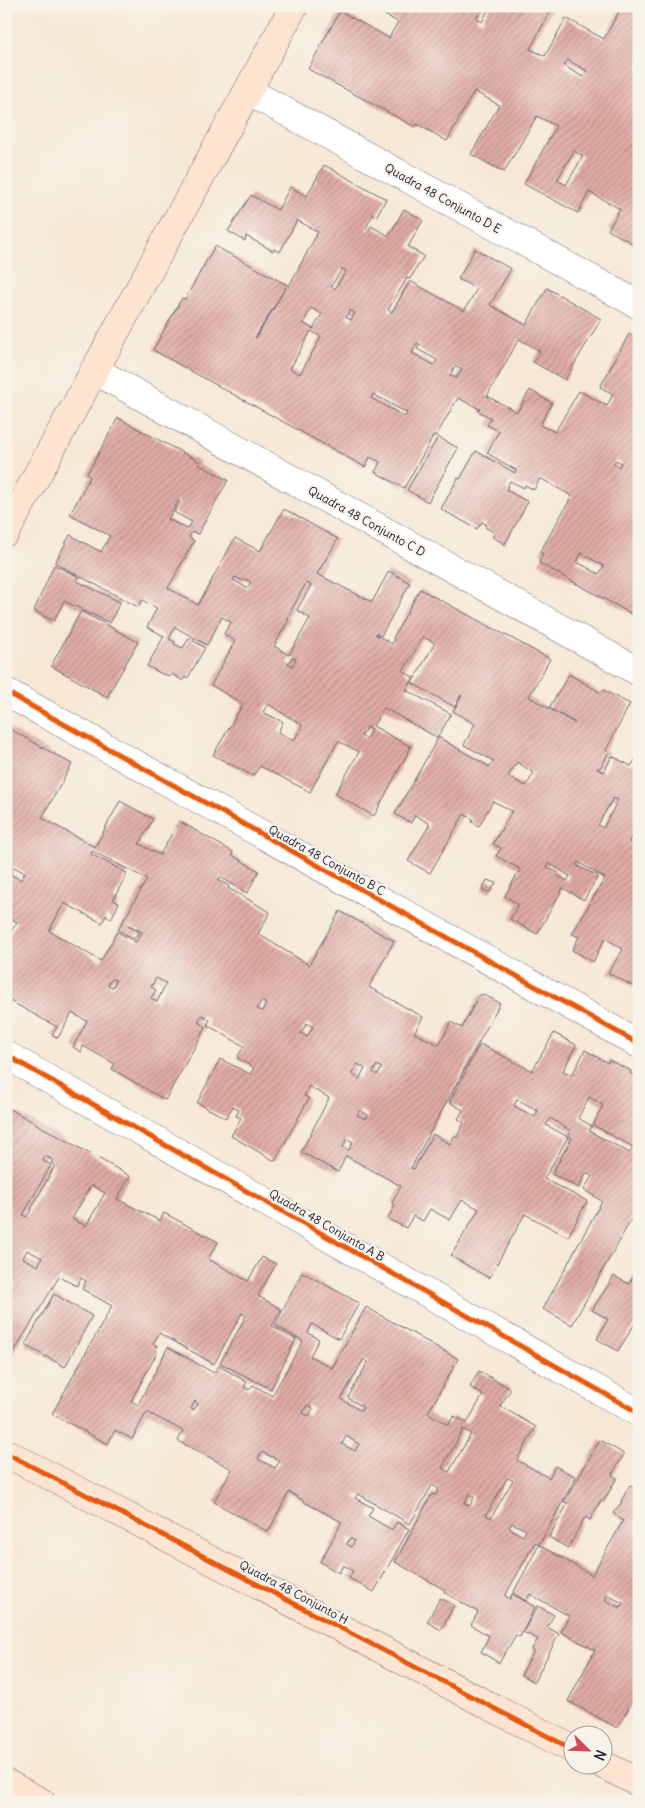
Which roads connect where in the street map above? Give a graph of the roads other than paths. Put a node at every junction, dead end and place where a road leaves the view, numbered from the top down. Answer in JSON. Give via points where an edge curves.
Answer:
{"nodes":[{"id":1,"x":294,"y":6,"type":"edge"},
{"id":2,"x":248,"y":91,"type":"junction"},
{"id":3,"x":639,"y":305,"type":"edge"},
{"id":4,"x":94,"y":370,"type":"junction"},
{"id":5,"x":6,"y":532,"type":"edge"},
{"id":6,"x":639,"y":672,"type":"edge"},
{"id":7,"x":6,"y":692,"type":"edge"},
{"id":8,"x":639,"y":1044,"type":"edge"},
{"id":9,"x":6,"y":1055,"type":"edge"},
{"id":10,"x":639,"y":1413,"type":"edge"},
{"id":11,"x":6,"y":1453,"type":"edge"},
{"id":12,"x":562,"y":1744,"type":"edge"},
{"id":13,"x":612,"y":1769,"type":"edge"},
{"id":14,"x":6,"y":1782,"type":"edge"},
{"id":15,"x":639,"y":1783,"type":"edge"},
{"id":16,"x":41,"y":1802,"type":"edge"}],
"edges":[{"from":1,"to":2,"type":"street"},
{"from":2,"to":3,"type":"street","name":"Quadra 48 Conjunto D E"},
{"from":2,"to":4,"type":"street"},
{"from":4,"to":5,"type":"street"},
{"from":4,"to":6,"type":"street","name":"Quadra 48 Conjunto C D"},
{"from":7,"to":8,"type":"street","name":"Quadra 48 Conjunto B C"},
{"from":9,"to":10,"type":"street","name":"Quadra 48 Conjunto A B"},
{"from":11,"to":12,"type":"street","name":"Quadra 48 Conjunto H"},
{"from":13,"to":15,"type":"street"},
{"from":14,"to":16,"type":"street"}]}
